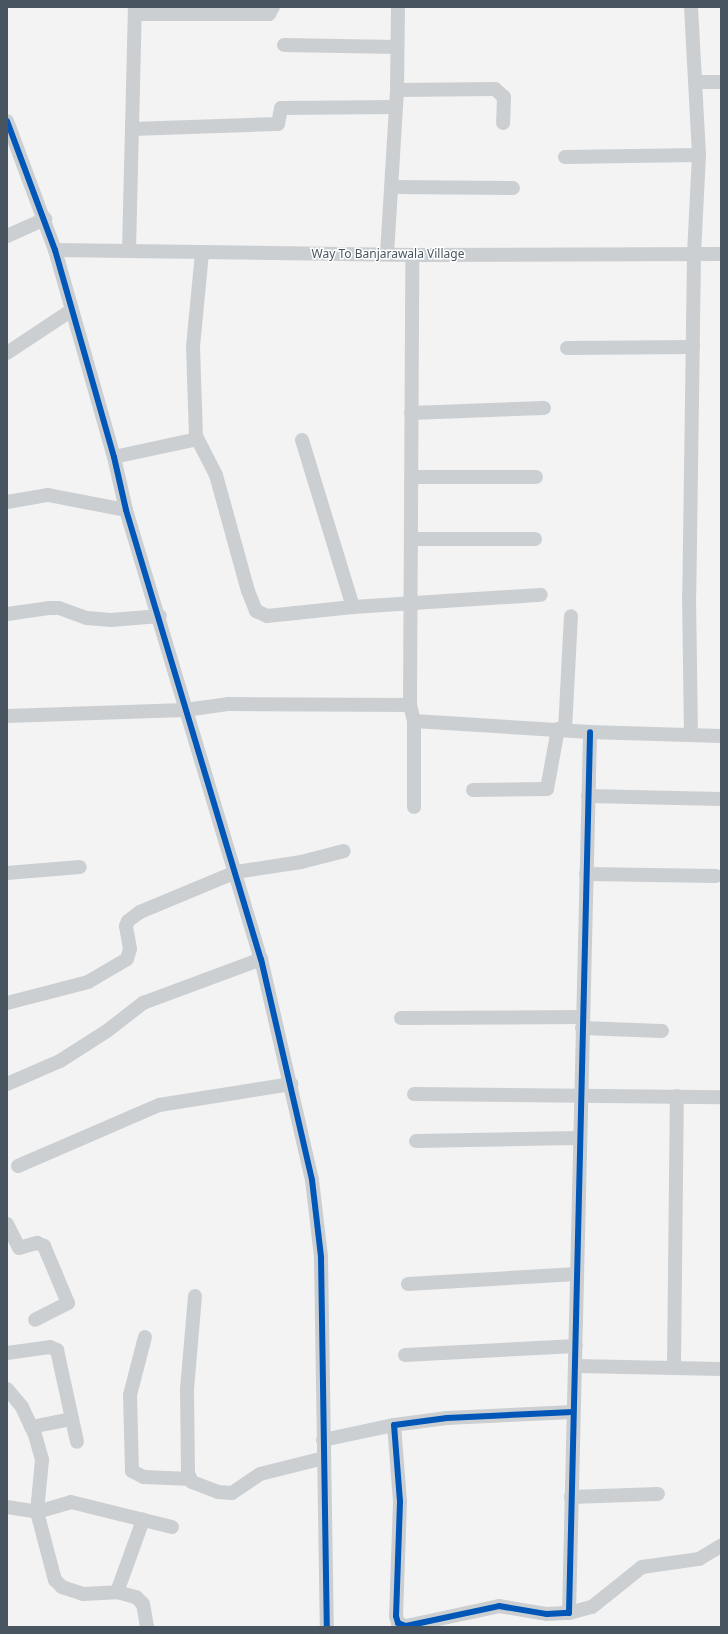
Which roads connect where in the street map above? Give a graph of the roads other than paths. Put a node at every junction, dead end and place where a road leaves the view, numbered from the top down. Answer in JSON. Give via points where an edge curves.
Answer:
{"nodes":[{"id":1,"x":273,"y":7,"type":"edge"},
{"id":2,"x":398,"y":7,"type":"edge"},
{"id":3,"x":690,"y":7,"type":"edge"},
{"id":4,"x":135,"y":10,"type":"edge"},
{"id":5,"x":284,"y":45,"type":"dead end"},
{"id":6,"x":397,"y":47,"type":"junction"},
{"id":7,"x":697,"y":82,"type":"junction"},
{"id":8,"x":721,"y":82,"type":"edge"},
{"id":9,"x":397,"y":90,"type":"junction"},
{"id":10,"x":395,"y":107,"type":"junction"},
{"id":11,"x":7,"y":121,"type":"edge"},
{"id":12,"x":503,"y":123,"type":"dead end"},
{"id":13,"x":132,"y":129,"type":"junction"},
{"id":14,"x":699,"y":155,"type":"junction"},
{"id":15,"x":565,"y":158,"type":"dead end"},
{"id":16,"x":392,"y":187,"type":"junction"},
{"id":17,"x":513,"y":188,"type":"dead end"},
{"id":18,"x":45,"y":219,"type":"junction"},
{"id":19,"x":7,"y":236,"type":"edge"},
{"id":20,"x":55,"y":250,"type":"junction"},
{"id":21,"x":128,"y":250,"type":"junction"},
{"id":22,"x":202,"y":252,"type":"junction"},
{"id":23,"x":387,"y":254,"type":"junction"},
{"id":24,"x":721,"y":254,"type":"edge"},
{"id":25,"x":412,"y":255,"type":"junction"},
{"id":26,"x":694,"y":255,"type":"junction"},
{"id":27,"x":72,"y":310,"type":"junction"},
{"id":28,"x":693,"y":347,"type":"junction"},
{"id":29,"x":567,"y":348,"type":"dead end"},
{"id":30,"x":7,"y":353,"type":"edge"},
{"id":31,"x":544,"y":408,"type":"dead end"},
{"id":32,"x":411,"y":413,"type":"junction"},
{"id":33,"x":197,"y":439,"type":"junction"},
{"id":34,"x":302,"y":440,"type":"dead end"},
{"id":35,"x":114,"y":457,"type":"junction"},
{"id":36,"x":412,"y":477,"type":"junction"},
{"id":37,"x":536,"y":477,"type":"dead end"},
{"id":38,"x":7,"y":502,"type":"edge"},
{"id":39,"x":126,"y":510,"type":"junction"},
{"id":40,"x":411,"y":539,"type":"junction"},
{"id":41,"x":535,"y":539,"type":"dead end"},
{"id":42,"x":541,"y":595,"type":"dead end"},
{"id":43,"x":410,"y":604,"type":"junction"},
{"id":44,"x":354,"y":607,"type":"junction"},
{"id":45,"x":7,"y":614,"type":"edge"},
{"id":46,"x":160,"y":616,"type":"junction"},
{"id":47,"x":571,"y":616,"type":"dead end"},
{"id":48,"x":410,"y":705,"type":"junction"},
{"id":49,"x":185,"y":710,"type":"junction"},
{"id":50,"x":7,"y":716,"type":"edge"},
{"id":51,"x":414,"y":721,"type":"junction"},
{"id":52,"x":562,"y":730,"type":"junction"},
{"id":53,"x":590,"y":732,"type":"junction"},
{"id":54,"x":691,"y":734,"type":"junction"},
{"id":55,"x":721,"y":736,"type":"edge"},
{"id":56,"x":473,"y":790,"type":"dead end"},
{"id":57,"x":588,"y":796,"type":"junction"},
{"id":58,"x":721,"y":799,"type":"edge"},
{"id":59,"x":414,"y":807,"type":"dead end"},
{"id":60,"x":344,"y":851,"type":"dead end"},
{"id":61,"x":80,"y":867,"type":"dead end"},
{"id":62,"x":236,"y":872,"type":"junction"},
{"id":63,"x":7,"y":873,"type":"edge"},
{"id":64,"x":586,"y":874,"type":"junction"},
{"id":65,"x":716,"y":876,"type":"dead end"},
{"id":66,"x":261,"y":959,"type":"junction"},
{"id":67,"x":7,"y":1003,"type":"edge"},
{"id":68,"x":401,"y":1018,"type":"dead end"},
{"id":69,"x":582,"y":1023,"type":"junction"},
{"id":70,"x":662,"y":1031,"type":"dead end"},
{"id":71,"x":7,"y":1084,"type":"edge"},
{"id":72,"x":291,"y":1084,"type":"junction"},
{"id":73,"x":414,"y":1094,"type":"dead end"},
{"id":74,"x":581,"y":1095,"type":"junction"},
{"id":75,"x":677,"y":1096,"type":"junction"},
{"id":76,"x":721,"y":1097,"type":"edge"},
{"id":77,"x":578,"y":1138,"type":"junction"},
{"id":78,"x":416,"y":1141,"type":"dead end"},
{"id":79,"x":18,"y":1166,"type":"dead end"},
{"id":80,"x":7,"y":1224,"type":"edge"},
{"id":81,"x":12,"y":1246,"type":"edge"},
{"id":82,"x":577,"y":1274,"type":"junction"},
{"id":83,"x":408,"y":1284,"type":"dead end"},
{"id":84,"x":195,"y":1296,"type":"dead end"},
{"id":85,"x":35,"y":1320,"type":"dead end"},
{"id":86,"x":145,"y":1337,"type":"dead end"},
{"id":87,"x":576,"y":1346,"type":"junction"},
{"id":88,"x":7,"y":1353,"type":"edge"},
{"id":89,"x":405,"y":1355,"type":"dead end"},
{"id":90,"x":576,"y":1366,"type":"junction"},
{"id":91,"x":674,"y":1368,"type":"junction"},
{"id":92,"x":721,"y":1369,"type":"edge"},
{"id":93,"x":7,"y":1389,"type":"edge"},
{"id":94,"x":573,"y":1412,"type":"junction"},
{"id":95,"x":72,"y":1419,"type":"junction"},
{"id":96,"x":394,"y":1425,"type":"junction"},
{"id":97,"x":31,"y":1427,"type":"junction"},
{"id":98,"x":323,"y":1440,"type":"junction"},
{"id":99,"x":77,"y":1442,"type":"dead end"},
{"id":100,"x":324,"y":1458,"type":"junction"},
{"id":101,"x":190,"y":1479,"type":"junction"},
{"id":102,"x":658,"y":1494,"type":"dead end"},
{"id":103,"x":571,"y":1497,"type":"junction"},
{"id":104,"x":7,"y":1507,"type":"edge"},
{"id":105,"x":37,"y":1512,"type":"junction"},
{"id":106,"x":143,"y":1520,"type":"junction"},
{"id":107,"x":172,"y":1527,"type":"dead end"},
{"id":108,"x":721,"y":1546,"type":"edge"},
{"id":109,"x":118,"y":1592,"type":"junction"},
{"id":110,"x":570,"y":1613,"type":"junction"},
{"id":111,"x":147,"y":1627,"type":"edge"},
{"id":112,"x":327,"y":1627,"type":"edge"}],
"edges":[{"from":1,"to":4,"type":"street","via":[[269,14]]},
{"from":2,"to":6,"type":"street"},
{"from":3,"to":7,"type":"street"},
{"from":4,"to":13,"type":"street"},
{"from":5,"to":6,"type":"street"},
{"from":6,"to":9,"type":"street"},
{"from":7,"to":8,"type":"street"},
{"from":7,"to":14,"type":"street"},
{"from":9,"to":10,"type":"street"},
{"from":9,"to":12,"type":"street","via":[[495,89],[504,97]]},
{"from":10,"to":13,"type":"street","via":[[281,108],[278,124]]},
{"from":10,"to":16,"type":"street"},
{"from":11,"to":18,"type":"street"},
{"from":13,"to":21,"type":"street"},
{"from":14,"to":15,"type":"street"},
{"from":14,"to":26,"type":"street"},
{"from":16,"to":17,"type":"street"},
{"from":16,"to":23,"type":"street"},
{"from":18,"to":19,"type":"street"},
{"from":18,"to":20,"type":"street"},
{"from":20,"to":21,"type":"street","name":"Way To Banjarawala Village"},
{"from":20,"to":27,"type":"street"},
{"from":21,"to":22,"type":"street","name":"Way To Banjarawala Village"},
{"from":22,"to":23,"type":"street","name":"Way To Banjarawala Village"},
{"from":22,"to":33,"type":"street","via":[[193,346]]},
{"from":23,"to":25,"type":"street","name":"Way To Banjarawala Village"},
{"from":24,"to":26,"type":"street","name":"Way To Banjarawala Village"},
{"from":25,"to":26,"type":"street","name":"Way To Banjarawala Village"},
{"from":25,"to":32,"type":"street"},
{"from":26,"to":28,"type":"street"},
{"from":27,"to":30,"type":"street"},
{"from":27,"to":35,"type":"street"},
{"from":28,"to":29,"type":"street"},
{"from":28,"to":54,"type":"street","via":[[689,594]]},
{"from":31,"to":32,"type":"street"},
{"from":32,"to":36,"type":"street"},
{"from":33,"to":35,"type":"street"},
{"from":33,"to":44,"type":"street","via":[[216,475],[248,591],[256,611],[267,616]]},
{"from":34,"to":44,"type":"street"},
{"from":35,"to":39,"type":"street"},
{"from":36,"to":37,"type":"street"},
{"from":36,"to":40,"type":"street"},
{"from":38,"to":39,"type":"street","via":[[48,494]]},
{"from":39,"to":46,"type":"street"},
{"from":40,"to":41,"type":"street"},
{"from":40,"to":43,"type":"street"},
{"from":42,"to":43,"type":"street"},
{"from":43,"to":44,"type":"street"},
{"from":43,"to":48,"type":"street"},
{"from":45,"to":46,"type":"street","via":[[59,608],[87,618],[111,620]]},
{"from":46,"to":49,"type":"street"},
{"from":47,"to":52,"type":"street"},
{"from":48,"to":49,"type":"street","via":[[228,704]]},
{"from":48,"to":51,"type":"street"},
{"from":49,"to":50,"type":"street"},
{"from":49,"to":62,"type":"street"},
{"from":51,"to":52,"type":"street"},
{"from":51,"to":59,"type":"street"},
{"from":52,"to":53,"type":"street"},
{"from":52,"to":56,"type":"street","via":[[547,789]]},
{"from":53,"to":54,"type":"street"},
{"from":53,"to":57,"type":"street"},
{"from":54,"to":55,"type":"street"},
{"from":57,"to":58,"type":"street"},
{"from":57,"to":64,"type":"street"},
{"from":60,"to":62,"type":"street","via":[[301,862]]},
{"from":61,"to":63,"type":"street"},
{"from":62,"to":66,"type":"street"},
{"from":62,"to":67,"type":"street","via":[[133,916],[125,931],[129,956],[103,975],[88,982]]},
{"from":64,"to":65,"type":"street"},
{"from":64,"to":69,"type":"street"},
{"from":66,"to":71,"type":"street","via":[[143,1003],[108,1030],[60,1061]]},
{"from":66,"to":72,"type":"street"},
{"from":68,"to":69,"type":"street"},
{"from":69,"to":70,"type":"street"},
{"from":69,"to":74,"type":"street"},
{"from":72,"to":79,"type":"street","via":[[159,1105]]},
{"from":72,"to":98,"type":"street","via":[[318,1216]]},
{"from":73,"to":74,"type":"street"},
{"from":74,"to":75,"type":"street"},
{"from":74,"to":77,"type":"street"},
{"from":75,"to":76,"type":"street"},
{"from":75,"to":91,"type":"street"},
{"from":77,"to":78,"type":"street"},
{"from":77,"to":82,"type":"street"},
{"from":80,"to":81,"type":"street"},
{"from":81,"to":85,"type":"street","via":[[21,1249],[38,1243],[44,1246],[68,1302]]},
{"from":82,"to":83,"type":"street"},
{"from":82,"to":87,"type":"street"},
{"from":84,"to":101,"type":"street","via":[[187,1389]]},
{"from":86,"to":101,"type":"street","via":[[130,1395],[132,1471],[144,1477]]},
{"from":87,"to":89,"type":"street"},
{"from":87,"to":90,"type":"street"},
{"from":88,"to":95,"type":"street","via":[[50,1347],[57,1350]]},
{"from":90,"to":91,"type":"street"},
{"from":90,"to":94,"type":"street"},
{"from":91,"to":92,"type":"street"},
{"from":93,"to":97,"type":"street","via":[[22,1407]]},
{"from":94,"to":96,"type":"street","via":[[447,1418]]},
{"from":94,"to":103,"type":"street"},
{"from":95,"to":97,"type":"street"},
{"from":95,"to":99,"type":"street"},
{"from":96,"to":98,"type":"street"},
{"from":96,"to":110,"type":"street","via":[[400,1502],[396,1616],[398,1623],[406,1626],[499,1606],[547,1614]]},
{"from":97,"to":105,"type":"street","via":[[42,1460]]},
{"from":98,"to":100,"type":"street"},
{"from":100,"to":101,"type":"street","via":[[260,1474],[232,1492],[218,1492],[196,1485]]},
{"from":100,"to":112,"type":"street"},
{"from":102,"to":103,"type":"street"},
{"from":103,"to":110,"type":"street"},
{"from":104,"to":105,"type":"street"},
{"from":105,"to":106,"type":"street","via":[[71,1502]]},
{"from":105,"to":109,"type":"street","via":[[55,1580],[62,1587],[83,1594]]},
{"from":106,"to":107,"type":"street"},
{"from":106,"to":109,"type":"street"},
{"from":108,"to":110,"type":"street","via":[[699,1559],[642,1567],[592,1607]]},
{"from":109,"to":111,"type":"street","via":[[136,1597],[143,1604]]}]}
